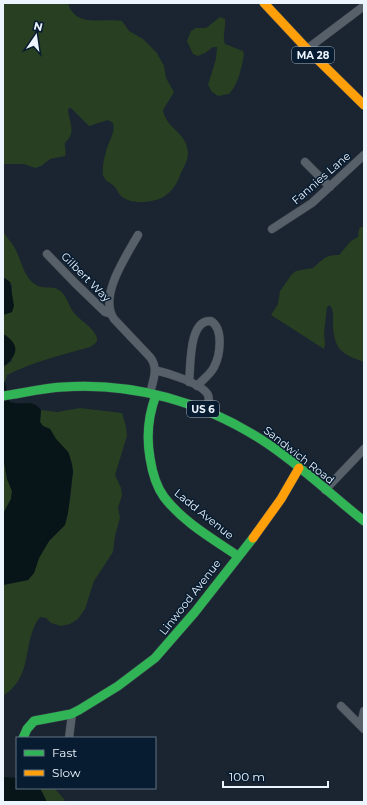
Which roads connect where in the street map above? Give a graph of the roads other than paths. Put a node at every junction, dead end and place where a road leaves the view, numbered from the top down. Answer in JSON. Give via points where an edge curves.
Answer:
{"nodes":[{"id":1,"x":264,"y":3,"type":"edge"},
{"id":2,"x":364,"y":6,"type":"edge"},
{"id":3,"x":307,"y":49,"type":"junction"},
{"id":4,"x":364,"y":106,"type":"edge"},
{"id":5,"x":364,"y":155,"type":"edge"},
{"id":6,"x":305,"y":162,"type":"dead end"},
{"id":7,"x":330,"y":187,"type":"junction"},
{"id":8,"x":272,"y":229,"type":"dead end"},
{"id":9,"x":138,"y":234,"type":"dead end"},
{"id":10,"x":47,"y":254,"type":"dead end"},
{"id":11,"x":111,"y":314,"type":"junction"},
{"id":12,"x":155,"y":370,"type":"junction"},
{"id":13,"x":189,"y":382,"type":"junction"},
{"id":14,"x":197,"y":386,"type":"junction"},
{"id":15,"x":153,"y":394,"type":"junction"},
{"id":16,"x":6,"y":395,"type":"edge"},
{"id":17,"x":206,"y":410,"type":"junction"},
{"id":18,"x":364,"y":449,"type":"edge"},
{"id":19,"x":299,"y":468,"type":"junction"},
{"id":20,"x":325,"y":490,"type":"junction"},
{"id":21,"x":364,"y":521,"type":"edge"},
{"id":22,"x":238,"y":556,"type":"junction"},
{"id":23,"x":341,"y":706,"type":"dead end"},
{"id":24,"x":364,"y":711,"type":"edge"},
{"id":25,"x":72,"y":714,"type":"junction"},
{"id":26,"x":364,"y":728,"type":"edge"},
{"id":27,"x":23,"y":737,"type":"edge"},
{"id":28,"x":69,"y":737,"type":"edge"}],
"edges":[{"from":1,"to":3,"type":"street","number":"MA 28"},
{"from":2,"to":3,"type":"street"},
{"from":3,"to":4,"type":"street","number":"MA 28"},
{"from":5,"to":7,"type":"street","name":"Fannies Lane"},
{"from":6,"to":7,"type":"street"},
{"from":7,"to":8,"type":"street","name":"Fannies Lane","via":[[308,206]]},
{"from":9,"to":11,"type":"street","via":[[113,284],[109,301]]},
{"from":10,"to":11,"type":"street","name":"Gilbert Way","via":[[105,312]]},
{"from":11,"to":12,"type":"street","name":"Gilbert Way","via":[[118,325],[153,360]]},
{"from":12,"to":13,"type":"street"},
{"from":12,"to":15,"type":"street"},
{"from":13,"to":14,"type":"street"},
{"from":13,"to":14,"type":"street","via":[[192,343],[200,326],[205,321],[210,321],[216,326],[219,336],[218,354],[213,370]]},
{"from":14,"to":17,"type":"street","via":[[208,394]]},
{"from":15,"to":16,"type":"street","name":"Sandwich Road","number":"US 6","via":[[74,387]]},
{"from":15,"to":17,"type":"street","name":"Sandwich Road","number":"US 6"},
{"from":15,"to":22,"type":"street","name":"Ladd Avenue","via":[[147,422],[148,445],[159,490],[177,510]]},
{"from":17,"to":19,"type":"street","name":"Sandwich Road","number":"US 6","via":[[253,435]]},
{"from":18,"to":20,"type":"street"},
{"from":19,"to":20,"type":"street","name":"Sandwich Road","number":"US 6"},
{"from":19,"to":22,"type":"street","name":"Linwood Avenue","via":[[274,509]]},
{"from":20,"to":21,"type":"street","name":"Sandwich Road","number":"US 6"},
{"from":22,"to":25,"type":"street","name":"Linwood Avenue","via":[[155,658],[97,700]]},
{"from":23,"to":26,"type":"street"},
{"from":24,"to":26,"type":"street"},
{"from":25,"to":27,"type":"street","name":"Linwood Avenue","via":[[34,721]]},
{"from":25,"to":28,"type":"street"}]}
